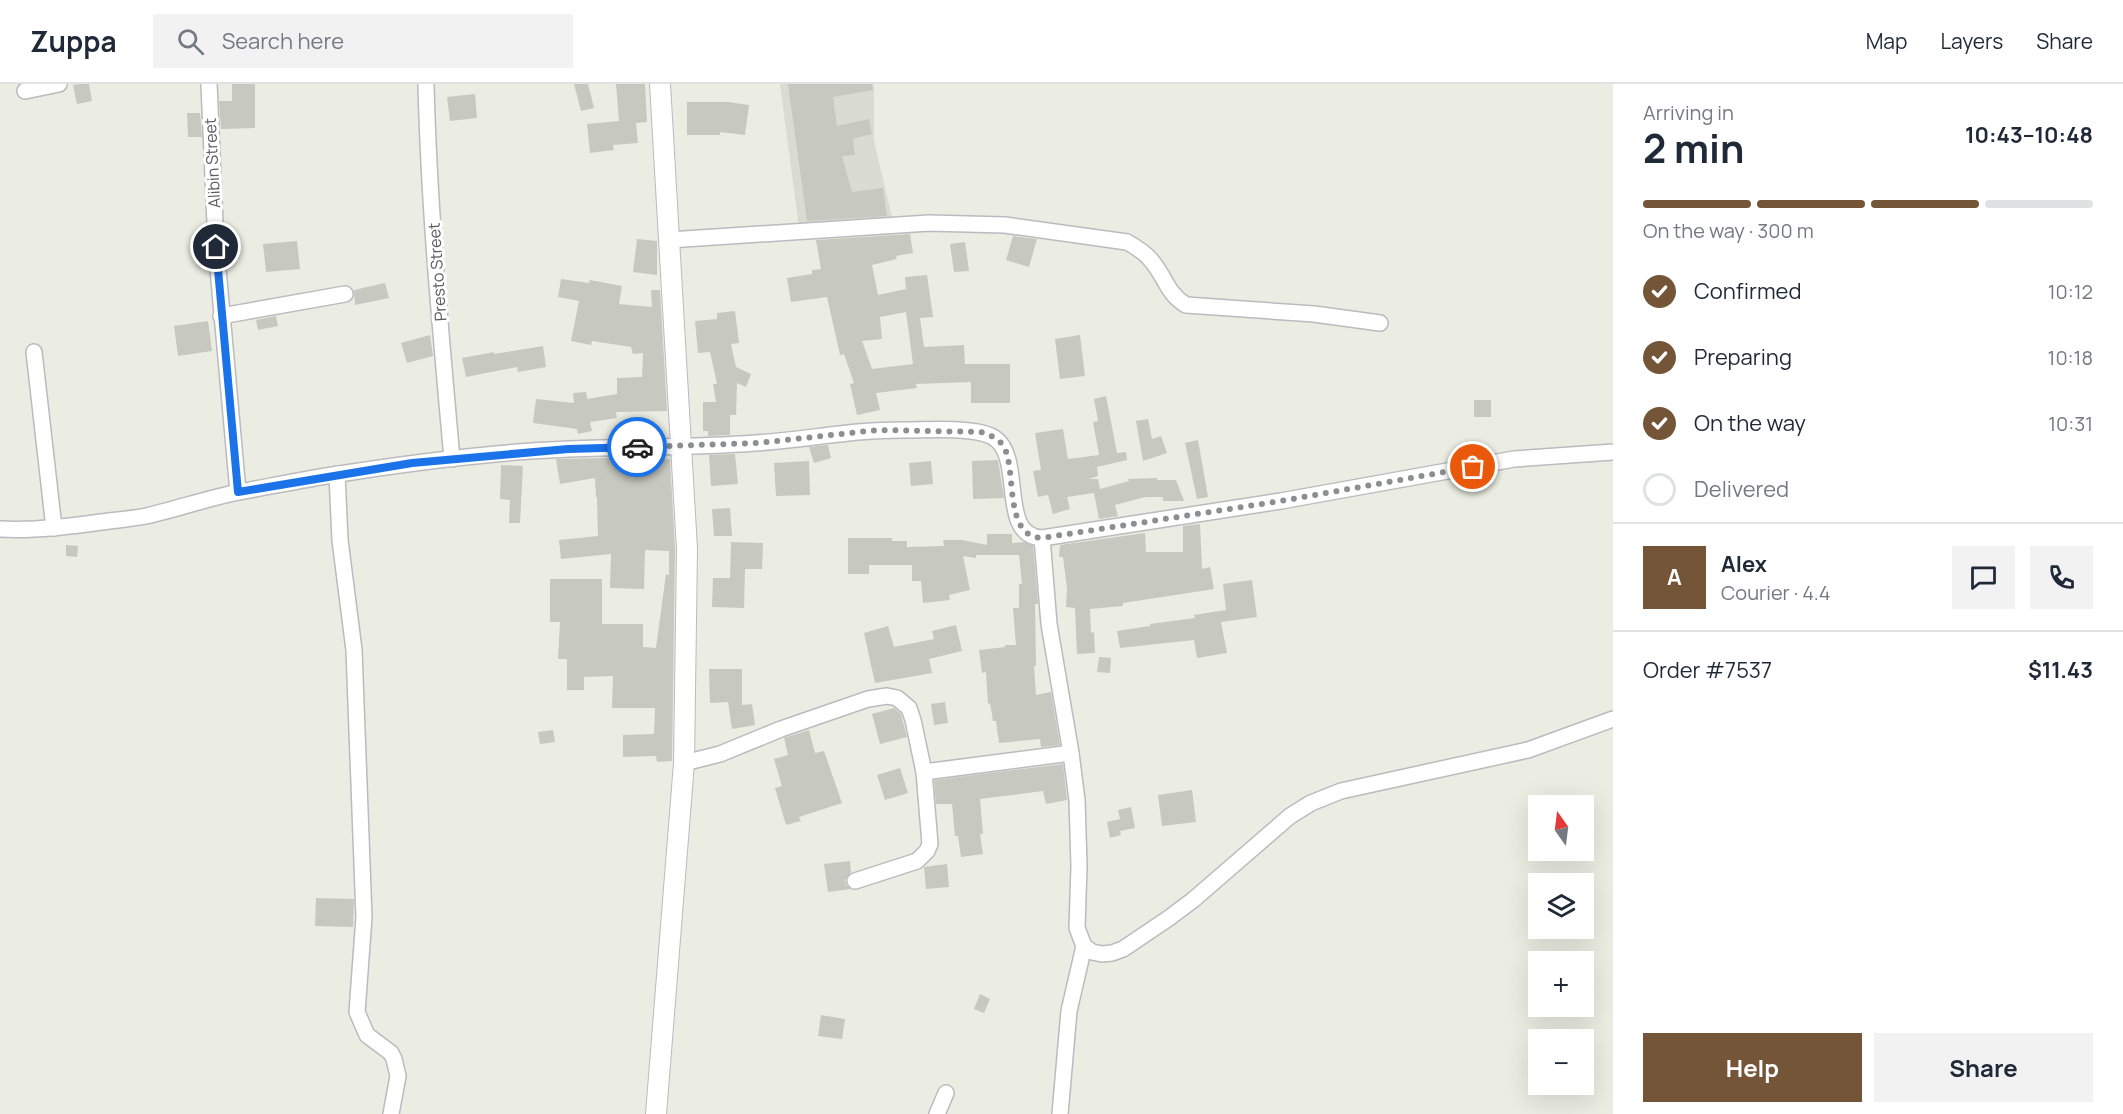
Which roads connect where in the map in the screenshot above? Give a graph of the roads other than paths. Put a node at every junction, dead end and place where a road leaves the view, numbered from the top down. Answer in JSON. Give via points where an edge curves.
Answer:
{"nodes":[{"id":1,"x":59,"y":84,"type":"edge"},
{"id":2,"x":209,"y":84,"type":"edge"},
{"id":3,"x":426,"y":84,"type":"edge"},
{"id":4,"x":660,"y":84,"type":"edge"},
{"id":5,"x":25,"y":91,"type":"dead end"},
{"id":6,"x":669,"y":240,"type":"junction"},
{"id":7,"x":345,"y":294,"type":"dead end"},
{"id":8,"x":221,"y":316,"type":"junction"},
{"id":9,"x":1380,"y":323,"type":"dead end"},
{"id":10,"x":34,"y":351,"type":"dead end"},
{"id":11,"x":681,"y":447,"type":"junction"},
{"id":12,"x":1613,"y":452,"type":"edge"},
{"id":13,"x":452,"y":459,"type":"junction"},
{"id":14,"x":337,"y":474,"type":"junction"},
{"id":15,"x":238,"y":492,"type":"junction"},
{"id":16,"x":54,"y":528,"type":"junction"},
{"id":17,"x":0,"y":529,"type":"edge"},
{"id":18,"x":1042,"y":538,"type":"junction"},
{"id":19,"x":1613,"y":719,"type":"edge"},
{"id":20,"x":1071,"y":753,"type":"junction"},
{"id":21,"x":684,"y":763,"type":"junction"},
{"id":22,"x":924,"y":772,"type":"junction"},
{"id":23,"x":855,"y":881,"type":"dead end"},
{"id":24,"x":1084,"y":946,"type":"junction"},
{"id":25,"x":946,"y":1093,"type":"dead end"},
{"id":26,"x":391,"y":1114,"type":"edge"},
{"id":27,"x":656,"y":1114,"type":"edge"},
{"id":28,"x":937,"y":1114,"type":"edge"},
{"id":29,"x":1060,"y":1114,"type":"edge"}],
"edges":[{"from":1,"to":5,"type":"street"},
{"from":2,"to":8,"type":"street","name":"Alibin Street"},
{"from":3,"to":13,"type":"street","name":"Presto Street"},
{"from":4,"to":6,"type":"street"},
{"from":6,"to":9,"type":"street","via":[[929,223],[1005,225],[1127,242],[1152,260],[1174,298],[1186,305]]},
{"from":6,"to":11,"type":"street"},
{"from":7,"to":8,"type":"street"},
{"from":8,"to":15,"type":"street","name":"Alibin Street"},
{"from":10,"to":16,"type":"street"},
{"from":11,"to":13,"type":"street","via":[[568,449]]},
{"from":11,"to":18,"type":"street","via":[[878,430],[981,432],[1004,447],[1022,528],[1031,536]]},
{"from":11,"to":21,"type":"street","via":[[687,549]]},
{"from":12,"to":18,"type":"street","via":[[1514,459]]},
{"from":13,"to":14,"type":"street"},
{"from":14,"to":15,"type":"street"},
{"from":14,"to":26,"type":"street","via":[[357,720],[364,941],[357,1012],[367,1035],[394,1059],[398,1076]]},
{"from":15,"to":16,"type":"street","via":[[144,517]]},
{"from":16,"to":17,"type":"street"},
{"from":18,"to":20,"type":"street","via":[[1049,624]]},
{"from":19,"to":24,"type":"street","via":[[1528,750],[1341,791],[1311,803],[1290,816],[1193,900],[1123,949],[1102,954]]},
{"from":20,"to":22,"type":"street"},
{"from":20,"to":24,"type":"street","via":[[1077,800],[1077,928]]},
{"from":21,"to":22,"type":"street","via":[[720,754],[868,699],[887,696],[897,698],[909,708]]},
{"from":21,"to":27,"type":"street"},
{"from":22,"to":23,"type":"street","via":[[930,844],[927,851],[917,861]]},
{"from":24,"to":29,"type":"street","via":[[1069,1011]]},
{"from":25,"to":28,"type":"street"}]}
